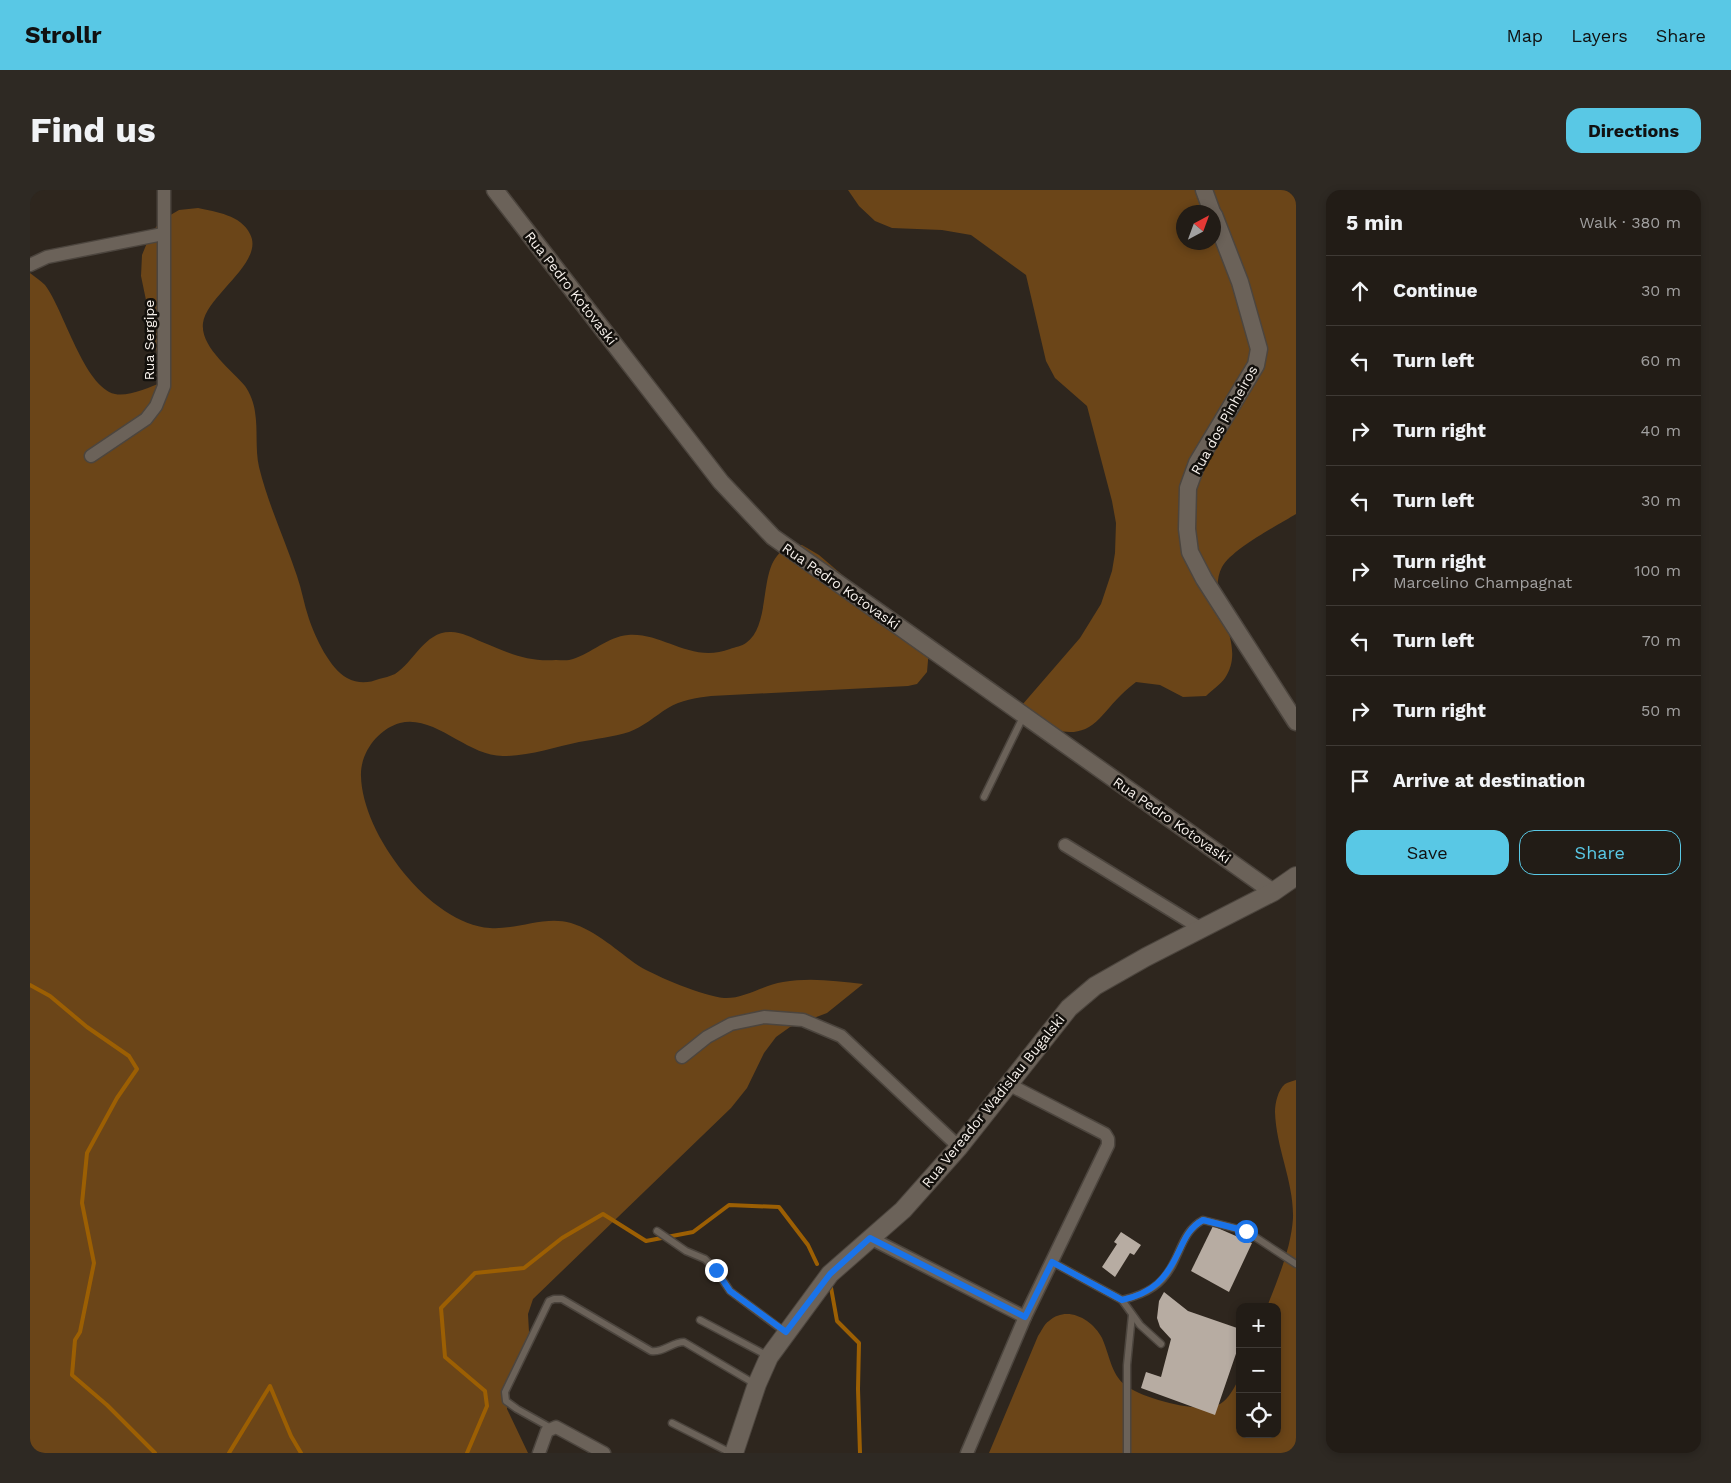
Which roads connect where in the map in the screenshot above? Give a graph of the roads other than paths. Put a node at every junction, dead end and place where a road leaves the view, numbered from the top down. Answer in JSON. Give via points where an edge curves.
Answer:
{"nodes":[{"id":1,"x":164,"y":190,"type":"edge"},
{"id":2,"x":495,"y":190,"type":"edge"},
{"id":3,"x":1204,"y":190,"type":"edge"},
{"id":4,"x":1210,"y":205,"type":"edge"},
{"id":5,"x":163,"y":234,"type":"junction"},
{"id":6,"x":1221,"y":234,"type":"edge"},
{"id":7,"x":30,"y":265,"type":"edge"},
{"id":8,"x":91,"y":456,"type":"dead end"},
{"id":9,"x":1024,"y":716,"type":"junction"},
{"id":10,"x":1296,"y":722,"type":"edge"},
{"id":11,"x":984,"y":797,"type":"dead end"},
{"id":12,"x":1065,"y":845,"type":"dead end"},
{"id":13,"x":1296,"y":876,"type":"edge"},
{"id":14,"x":1273,"y":892,"type":"junction"},
{"id":15,"x":1200,"y":928,"type":"junction"},
{"id":16,"x":682,"y":1057,"type":"dead end"},
{"id":17,"x":1008,"y":1084,"type":"junction"},
{"id":18,"x":959,"y":1147,"type":"junction"},
{"id":19,"x":657,"y":1231,"type":"dead end"},
{"id":20,"x":870,"y":1238,"type":"junction"},
{"id":21,"x":1052,"y":1262,"type":"junction"},
{"id":22,"x":1296,"y":1264,"type":"edge"},
{"id":23,"x":1122,"y":1300,"type":"junction"},
{"id":24,"x":1132,"y":1315,"type":"junction"},
{"id":25,"x":1025,"y":1317,"type":"junction"},
{"id":26,"x":700,"y":1320,"type":"dead end"},
{"id":27,"x":786,"y":1332,"type":"junction"},
{"id":28,"x":1161,"y":1344,"type":"dead end"},
{"id":29,"x":769,"y":1357,"type":"junction"},
{"id":30,"x":756,"y":1384,"type":"junction"},
{"id":31,"x":672,"y":1423,"type":"dead end"},
{"id":32,"x":551,"y":1428,"type":"junction"},
{"id":33,"x":539,"y":1453,"type":"edge"},
{"id":34,"x":604,"y":1453,"type":"edge"},
{"id":35,"x":733,"y":1453,"type":"edge"},
{"id":36,"x":967,"y":1453,"type":"edge"},
{"id":37,"x":1127,"y":1453,"type":"edge"}],
"edges":[{"from":1,"to":5,"type":"street","name":"Rua Sergipe"},
{"from":2,"to":9,"type":"street","name":"Rua Pedro Kotovaski","via":[[721,482],[773,538]]},
{"from":3,"to":4,"type":"street","name":"Rua dos Pinheiros"},
{"from":5,"to":7,"type":"street","via":[[47,257]]},
{"from":5,"to":8,"type":"street","name":"Rua Sergipe","via":[[164,386],[156,406],[146,419]]},
{"from":6,"to":10,"type":"street","name":"Rua dos Pinheiros","via":[[1240,282],[1259,350],[1256,365],[1197,464],[1188,488],[1190,552],[1209,588]]},
{"from":9,"to":11,"type":"lane"},
{"from":9,"to":14,"type":"street","name":"Rua Pedro Kotovaski"},
{"from":12,"to":15,"type":"street"},
{"from":13,"to":14,"type":"main road","name":"Rua Vereador Wadislau Bugalski"},
{"from":14,"to":15,"type":"main road","name":"Rua Vereador Wadislau Bugalski"},
{"from":15,"to":17,"type":"main road","name":"Rua Vereador Wadislau Bugalski","via":[[1095,986],[1069,1008]]},
{"from":16,"to":18,"type":"street","via":[[707,1037],[731,1024],[764,1017],[803,1020],[841,1036]]},
{"from":17,"to":18,"type":"main road","name":"Rua Vereador Wadislau Bugalski"},
{"from":17,"to":21,"type":"street","via":[[1105,1134],[1108,1140],[1108,1146]]},
{"from":18,"to":20,"type":"main road","name":"Rua Vereador Wadislau Bugalski","via":[[902,1210]]},
{"from":19,"to":27,"type":"lane","via":[[686,1251],[705,1259],[730,1291]]},
{"from":20,"to":25,"type":"street"},
{"from":20,"to":27,"type":"main road","name":"Rua Vereador Wadislau Bugalski","via":[[830,1274]]},
{"from":21,"to":23,"type":"lane"},
{"from":21,"to":25,"type":"street"},
{"from":22,"to":23,"type":"lane","via":[[1246,1231],[1203,1220],[1194,1225],[1174,1264],[1160,1282],[1146,1293]]},
{"from":23,"to":24,"type":"lane"},
{"from":24,"to":28,"type":"lane"},
{"from":24,"to":37,"type":"lane","via":[[1127,1365]]},
{"from":25,"to":36,"type":"street"},
{"from":26,"to":29,"type":"lane"},
{"from":27,"to":29,"type":"main road","name":"Rua Vereador Wadislau Bugalski"},
{"from":29,"to":30,"type":"main road","name":"Rua Vereador Wadislau Bugalski"},
{"from":30,"to":32,"type":"lane","via":[[684,1342],[658,1352],[651,1351],[562,1299],[554,1299],[549,1301],[505,1392],[506,1401]]},
{"from":30,"to":35,"type":"main road","name":"Rua Vereador Wadislau Bugalski"},
{"from":31,"to":35,"type":"lane"},
{"from":32,"to":33,"type":"street"},
{"from":32,"to":34,"type":"street","via":[[556,1427]]}]}
